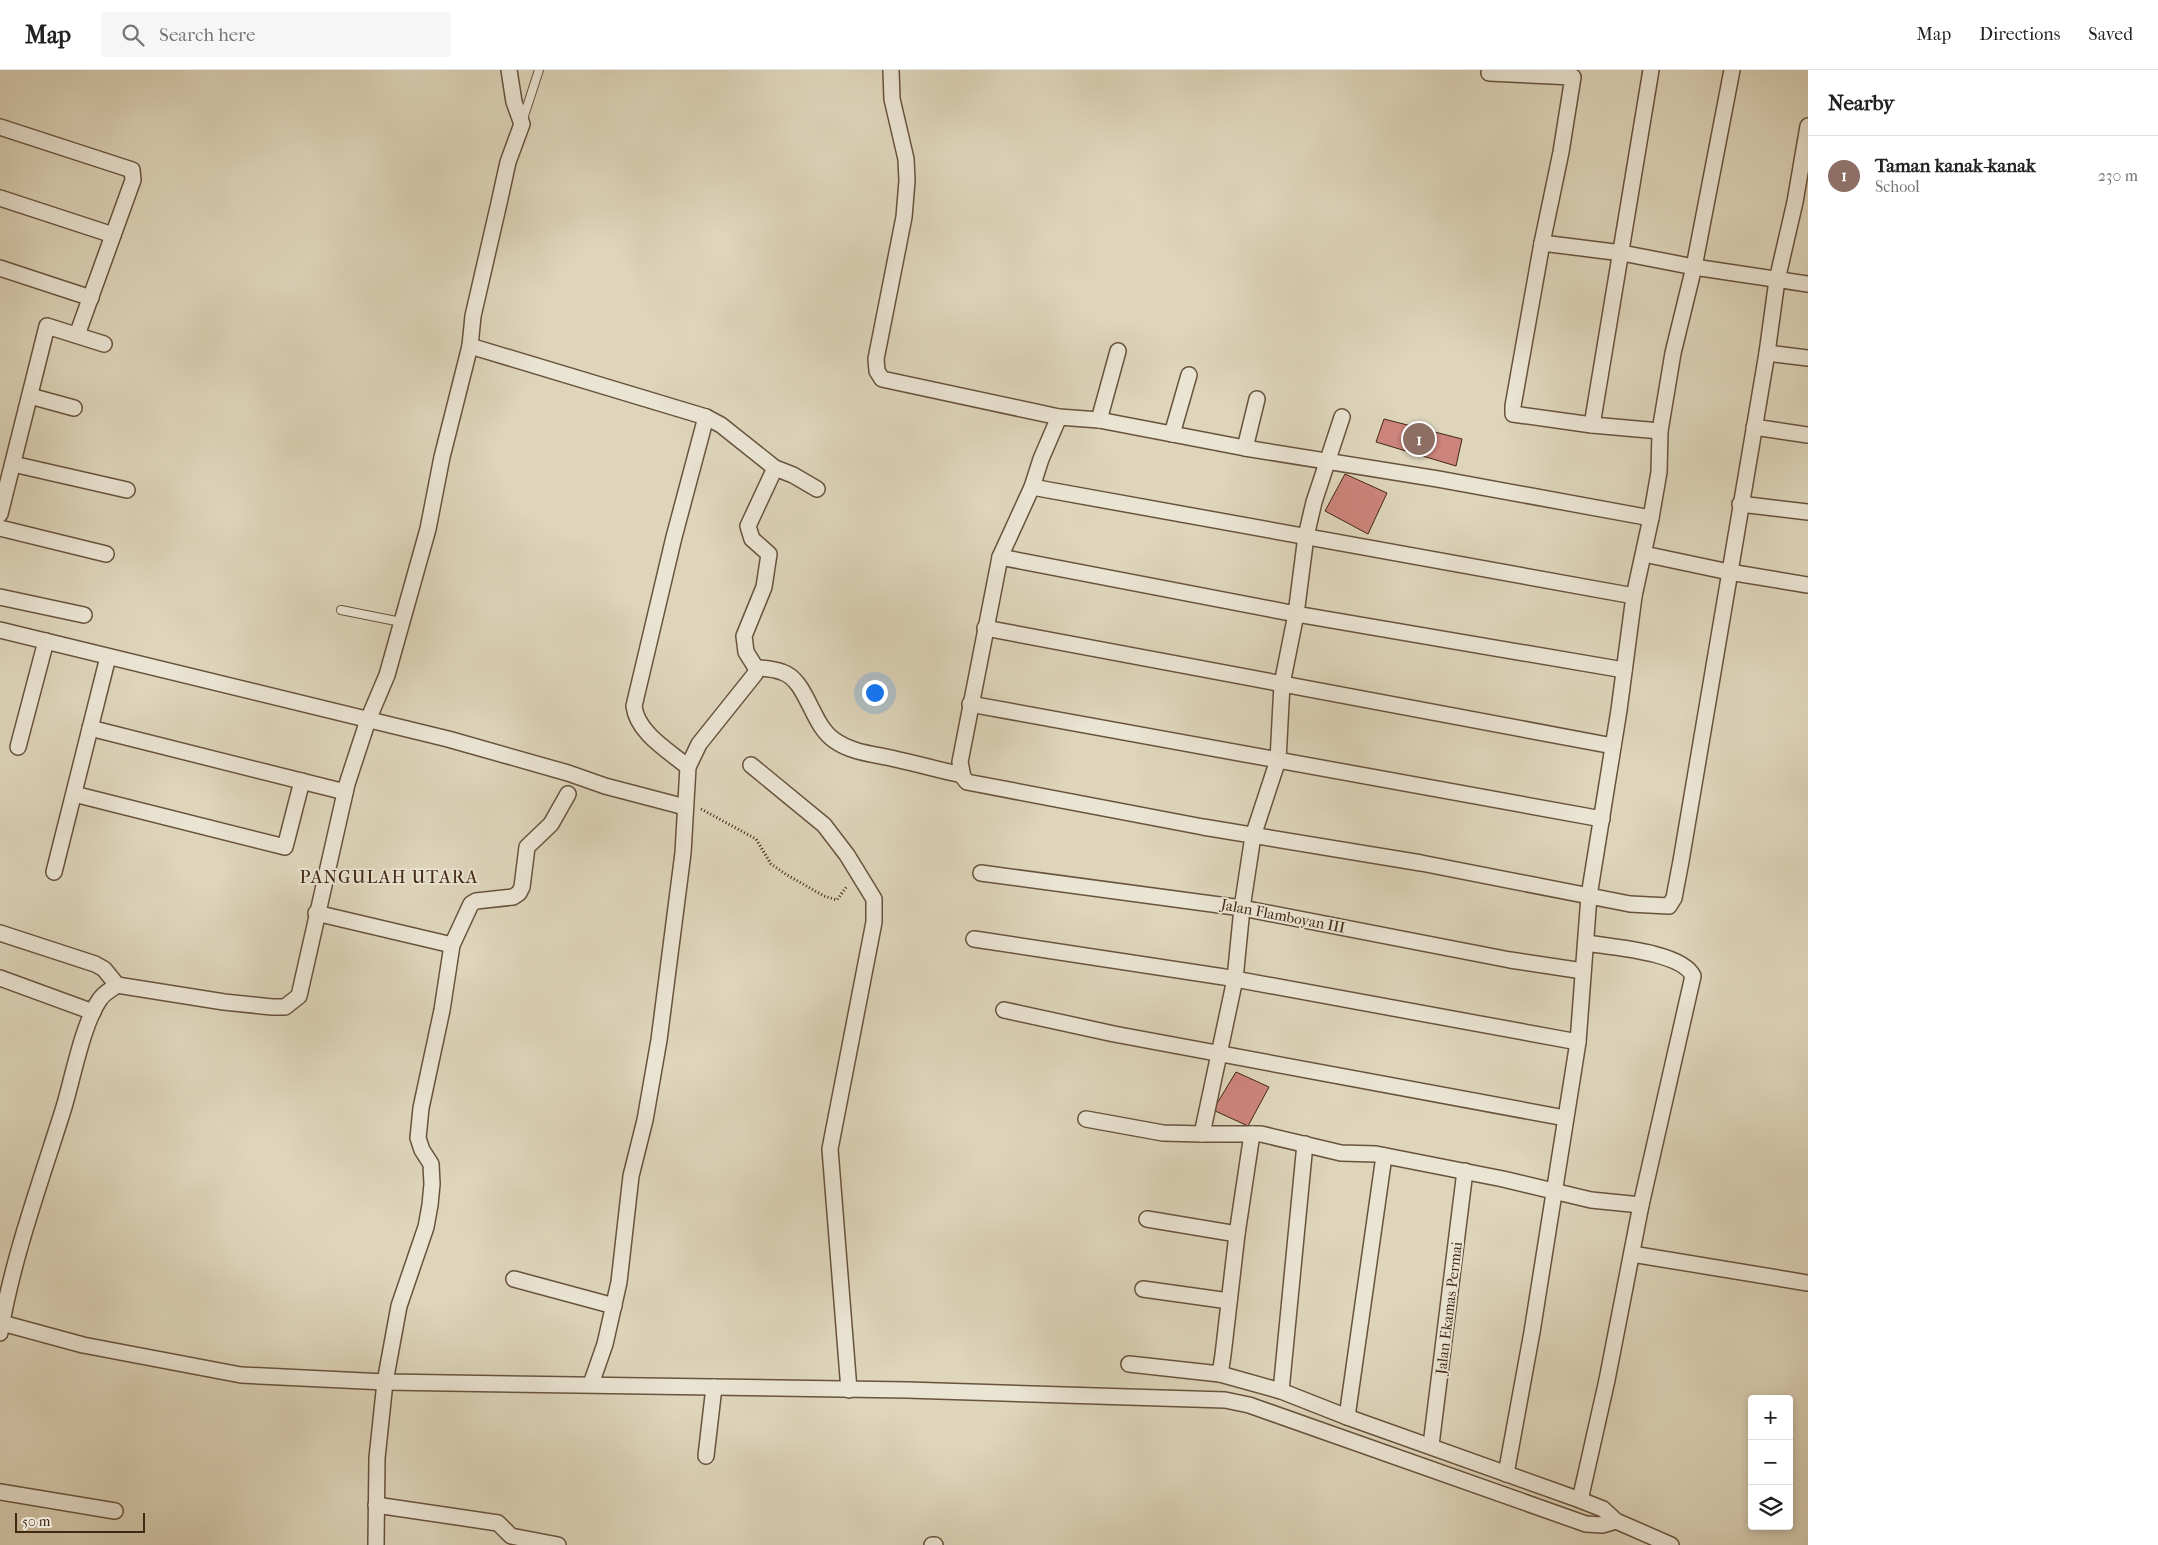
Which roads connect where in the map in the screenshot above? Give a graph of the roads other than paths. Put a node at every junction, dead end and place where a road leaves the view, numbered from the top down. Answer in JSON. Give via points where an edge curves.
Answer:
{"nodes":[{"id":1,"x":509,"y":70,"type":"edge"},
{"id":2,"x":539,"y":70,"type":"edge"},
{"id":3,"x":891,"y":70,"type":"edge"},
{"id":4,"x":1651,"y":70,"type":"edge"},
{"id":5,"x":1732,"y":70,"type":"edge"},
{"id":6,"x":1489,"y":73,"type":"dead end"},
{"id":7,"x":1573,"y":73,"type":"edge"},
{"id":8,"x":522,"y":124,"type":"junction"},
{"id":9,"x":0,"y":127,"type":"edge"},
{"id":10,"x":1808,"y":129,"type":"edge"},
{"id":11,"x":0,"y":198,"type":"edge"},
{"id":12,"x":1801,"y":203,"type":"edge"},
{"id":13,"x":113,"y":235,"type":"junction"},
{"id":14,"x":1542,"y":243,"type":"junction"},
{"id":15,"x":1622,"y":253,"type":"junction"},
{"id":16,"x":1694,"y":267,"type":"junction"},
{"id":17,"x":0,"y":268,"type":"edge"},
{"id":18,"x":1777,"y":280,"type":"junction"},
{"id":19,"x":1808,"y":284,"type":"edge"},
{"id":20,"x":91,"y":298,"type":"junction"},
{"id":21,"x":77,"y":335,"type":"junction"},
{"id":22,"x":104,"y":344,"type":"dead end"},
{"id":23,"x":470,"y":346,"type":"junction"},
{"id":24,"x":1118,"y":351,"type":"dead end"},
{"id":25,"x":1767,"y":353,"type":"junction"},
{"id":26,"x":1808,"y":358,"type":"edge"},
{"id":27,"x":1189,"y":376,"type":"dead end"},
{"id":28,"x":30,"y":396,"type":"junction"},
{"id":29,"x":1257,"y":399,"type":"dead end"},
{"id":30,"x":74,"y":408,"type":"dead end"},
{"id":31,"x":706,"y":417,"type":"junction"},
{"id":32,"x":1059,"y":417,"type":"junction"},
{"id":33,"x":1342,"y":417,"type":"dead end"},
{"id":34,"x":1099,"y":420,"type":"junction"},
{"id":35,"x":1592,"y":425,"type":"junction"},
{"id":36,"x":1754,"y":427,"type":"junction"},
{"id":37,"x":1660,"y":431,"type":"junction"},
{"id":38,"x":1172,"y":434,"type":"junction"},
{"id":39,"x":1808,"y":435,"type":"edge"},
{"id":40,"x":1245,"y":448,"type":"junction"},
{"id":41,"x":1326,"y":462,"type":"junction"},
{"id":42,"x":13,"y":464,"type":"junction"},
{"id":43,"x":776,"y":468,"type":"junction"},
{"id":44,"x":1032,"y":487,"type":"junction"},
{"id":45,"x":817,"y":489,"type":"dead end"},
{"id":46,"x":127,"y":490,"type":"dead end"},
{"id":47,"x":1740,"y":504,"type":"junction"},
{"id":48,"x":1808,"y":512,"type":"edge"},
{"id":49,"x":0,"y":514,"type":"edge"},
{"id":50,"x":1652,"y":518,"type":"junction"},
{"id":51,"x":0,"y":528,"type":"edge"},
{"id":52,"x":1306,"y":536,"type":"junction"},
{"id":53,"x":106,"y":554,"type":"dead end"},
{"id":54,"x":1644,"y":554,"type":"junction"},
{"id":55,"x":1000,"y":557,"type":"junction"},
{"id":56,"x":1729,"y":572,"type":"junction"},
{"id":57,"x":1808,"y":585,"type":"edge"},
{"id":58,"x":1634,"y":596,"type":"junction"},
{"id":59,"x":0,"y":597,"type":"edge"},
{"id":60,"x":341,"y":610,"type":"dead end"},
{"id":61,"x":1296,"y":614,"type":"junction"},
{"id":62,"x":84,"y":616,"type":"dead end"},
{"id":63,"x":401,"y":622,"type":"junction"},
{"id":64,"x":985,"y":628,"type":"junction"},
{"id":65,"x":0,"y":630,"type":"edge"},
{"id":66,"x":46,"y":641,"type":"junction"},
{"id":67,"x":108,"y":657,"type":"junction"},
{"id":68,"x":756,"y":668,"type":"junction"},
{"id":69,"x":1624,"y":670,"type":"junction"},
{"id":70,"x":1282,"y":684,"type":"junction"},
{"id":71,"x":970,"y":704,"type":"junction"},
{"id":72,"x":368,"y":720,"type":"junction"},
{"id":73,"x":90,"y":728,"type":"junction"},
{"id":74,"x":1614,"y":746,"type":"junction"},
{"id":75,"x":18,"y":747,"type":"dead end"},
{"id":76,"x":1278,"y":760,"type":"junction"},
{"id":77,"x":751,"y":764,"type":"dead end"},
{"id":78,"x":688,"y":766,"type":"junction"},
{"id":79,"x":962,"y":775,"type":"junction"},
{"id":80,"x":302,"y":781,"type":"junction"},
{"id":81,"x":345,"y":792,"type":"junction"},
{"id":82,"x":74,"y":794,"type":"junction"},
{"id":83,"x":568,"y":794,"type":"dead end"},
{"id":84,"x":685,"y":806,"type":"junction"},
{"id":85,"x":1602,"y":819,"type":"junction"},
{"id":86,"x":1253,"y":836,"type":"junction"},
{"id":87,"x":54,"y":872,"type":"dead end"},
{"id":88,"x":981,"y":873,"type":"dead end"},
{"id":89,"x":1589,"y":896,"type":"junction"},
{"id":90,"x":1242,"y":908,"type":"junction"},
{"id":91,"x":316,"y":913,"type":"junction"},
{"id":92,"x":0,"y":933,"type":"edge"},
{"id":93,"x":974,"y":939,"type":"dead end"},
{"id":94,"x":1586,"y":943,"type":"junction"},
{"id":95,"x":452,"y":945,"type":"junction"},
{"id":96,"x":1583,"y":971,"type":"junction"},
{"id":97,"x":0,"y":978,"type":"edge"},
{"id":98,"x":1235,"y":979,"type":"junction"},
{"id":99,"x":117,"y":985,"type":"junction"},
{"id":100,"x":1004,"y":1010,"type":"dead end"},
{"id":101,"x":93,"y":1012,"type":"junction"},
{"id":102,"x":1578,"y":1042,"type":"junction"},
{"id":103,"x":1220,"y":1053,"type":"junction"},
{"id":104,"x":1565,"y":1118,"type":"junction"},
{"id":105,"x":1086,"y":1119,"type":"dead end"},
{"id":106,"x":1202,"y":1134,"type":"junction"},
{"id":107,"x":1252,"y":1134,"type":"junction"},
{"id":108,"x":1305,"y":1144,"type":"junction"},
{"id":109,"x":1384,"y":1156,"type":"junction"},
{"id":110,"x":1465,"y":1172,"type":"junction"},
{"id":111,"x":1554,"y":1191,"type":"junction"},
{"id":112,"x":1641,"y":1205,"type":"junction"},
{"id":113,"x":1146,"y":1219,"type":"dead end"},
{"id":114,"x":1237,"y":1234,"type":"junction"},
{"id":115,"x":1632,"y":1254,"type":"junction"},
{"id":116,"x":514,"y":1279,"type":"dead end"},
{"id":117,"x":1808,"y":1283,"type":"edge"},
{"id":118,"x":1142,"y":1289,"type":"dead end"},
{"id":119,"x":3,"y":1300,"type":"edge"},
{"id":120,"x":1229,"y":1301,"type":"junction"},
{"id":121,"x":614,"y":1306,"type":"junction"},
{"id":122,"x":1,"y":1328,"type":"edge"},
{"id":123,"x":1129,"y":1364,"type":"dead end"},
{"id":124,"x":385,"y":1382,"type":"junction"},
{"id":125,"x":591,"y":1384,"type":"junction"},
{"id":126,"x":1227,"y":1386,"type":"junction"},
{"id":127,"x":714,"y":1387,"type":"junction"},
{"id":128,"x":850,"y":1390,"type":"junction"},
{"id":129,"x":1281,"y":1391,"type":"junction"},
{"id":130,"x":1347,"y":1417,"type":"junction"},
{"id":131,"x":1431,"y":1445,"type":"junction"},
{"id":132,"x":706,"y":1456,"type":"dead end"},
{"id":133,"x":1506,"y":1474,"type":"junction"},
{"id":134,"x":0,"y":1492,"type":"edge"},
{"id":135,"x":1580,"y":1500,"type":"junction"},
{"id":136,"x":376,"y":1505,"type":"junction"},
{"id":137,"x":115,"y":1511,"type":"dead end"},
{"id":138,"x":1616,"y":1520,"type":"junction"},
{"id":139,"x":510,"y":1541,"type":"edge"},
{"id":140,"x":376,"y":1545,"type":"edge"},
{"id":141,"x":558,"y":1545,"type":"edge"},
{"id":142,"x":1671,"y":1545,"type":"edge"}],
"edges":[{"from":1,"to":8,"type":"street","via":[[514,102]]},
{"from":2,"to":8,"type":"lane"},
{"from":3,"to":32,"type":"street","via":[[892,99],[906,159],[907,181],[904,217],[876,359],[877,371],[882,379],[897,383]]},
{"from":4,"to":15,"type":"street"},
{"from":5,"to":16,"type":"street"},
{"from":6,"to":7,"type":"street"},
{"from":7,"to":14,"type":"street"},
{"from":8,"to":23,"type":"street","via":[[498,203],[473,316]]},
{"from":9,"to":13,"type":"street","via":[[132,170],[133,180]]},
{"from":10,"to":12,"type":"street"},
{"from":11,"to":13,"type":"street"},
{"from":12,"to":18,"type":"street"},
{"from":13,"to":20,"type":"street"},
{"from":14,"to":15,"type":"street"},
{"from":14,"to":35,"type":"street","via":[[1513,414]]},
{"from":15,"to":16,"type":"street"},
{"from":15,"to":35,"type":"street"},
{"from":16,"to":18,"type":"street"},
{"from":16,"to":37,"type":"street","via":[[1673,353]]},
{"from":17,"to":20,"type":"street"},
{"from":18,"to":19,"type":"street"},
{"from":18,"to":25,"type":"street"},
{"from":20,"to":21,"type":"street"},
{"from":21,"to":22,"type":"street"},
{"from":21,"to":28,"type":"street","via":[[47,326]]},
{"from":23,"to":31,"type":"street"},
{"from":23,"to":63,"type":"street","via":[[428,529]]},
{"from":24,"to":34,"type":"street"},
{"from":25,"to":26,"type":"street"},
{"from":25,"to":36,"type":"street"},
{"from":27,"to":38,"type":"street"},
{"from":28,"to":30,"type":"street"},
{"from":28,"to":42,"type":"street"},
{"from":29,"to":40,"type":"street"},
{"from":31,"to":43,"type":"street"},
{"from":31,"to":78,"type":"street","via":[[634,706],[643,728]]},
{"from":32,"to":34,"type":"street"},
{"from":32,"to":44,"type":"street"},
{"from":33,"to":41,"type":"street"},
{"from":34,"to":38,"type":"street"},
{"from":35,"to":37,"type":"street"},
{"from":36,"to":39,"type":"street"},
{"from":36,"to":47,"type":"street"},
{"from":37,"to":50,"type":"street","via":[[1659,472]]},
{"from":38,"to":40,"type":"street"},
{"from":40,"to":41,"type":"street"},
{"from":41,"to":50,"type":"street"},
{"from":41,"to":52,"type":"street"},
{"from":42,"to":46,"type":"street"},
{"from":42,"to":49,"type":"street"},
{"from":43,"to":45,"type":"street"},
{"from":43,"to":68,"type":"street","via":[[748,526],[752,539],[769,554],[764,587],[744,636],[746,652]]},
{"from":44,"to":52,"type":"street"},
{"from":44,"to":55,"type":"street"},
{"from":47,"to":48,"type":"street"},
{"from":47,"to":56,"type":"street"},
{"from":50,"to":54,"type":"street"},
{"from":51,"to":53,"type":"street"},
{"from":52,"to":58,"type":"street"},
{"from":52,"to":61,"type":"street"},
{"from":54,"to":56,"type":"street"},
{"from":54,"to":58,"type":"street"},
{"from":55,"to":61,"type":"street"},
{"from":55,"to":64,"type":"street"},
{"from":56,"to":57,"type":"street"},
{"from":56,"to":89,"type":"street","via":[[1672,904],[1664,907]]},
{"from":58,"to":69,"type":"street"},
{"from":59,"to":62,"type":"street"},
{"from":60,"to":63,"type":"lane"},
{"from":61,"to":69,"type":"street"},
{"from":61,"to":70,"type":"street"},
{"from":63,"to":72,"type":"street","via":[[387,675]]},
{"from":64,"to":70,"type":"street"},
{"from":64,"to":71,"type":"street"},
{"from":65,"to":66,"type":"street"},
{"from":66,"to":67,"type":"street"},
{"from":66,"to":75,"type":"street"},
{"from":67,"to":72,"type":"street"},
{"from":67,"to":73,"type":"street"},
{"from":68,"to":78,"type":"street","via":[[754,678],[700,744]]},
{"from":68,"to":79,"type":"street","via":[[790,675],[828,736],[844,746]]},
{"from":69,"to":74,"type":"street"},
{"from":70,"to":74,"type":"street"},
{"from":70,"to":76,"type":"street"},
{"from":71,"to":76,"type":"street"},
{"from":71,"to":79,"type":"street","via":[[960,762]]},
{"from":72,"to":81,"type":"street"},
{"from":72,"to":84,"type":"street","via":[[448,739],[605,786]]},
{"from":73,"to":80,"type":"street"},
{"from":73,"to":82,"type":"street"},
{"from":74,"to":85,"type":"street"},
{"from":76,"to":85,"type":"street"},
{"from":76,"to":86,"type":"street"},
{"from":77,"to":128,"type":"street","via":[[824,825],[855,866],[874,899],[874,922],[830,1149]]},
{"from":78,"to":84,"type":"street"},
{"from":79,"to":86,"type":"street","via":[[967,782],[1005,790]]},
{"from":80,"to":81,"type":"street"},
{"from":80,"to":82,"type":"street","via":[[285,846]]},
{"from":81,"to":91,"type":"street"},
{"from":82,"to":87,"type":"street"},
{"from":83,"to":95,"type":"street","via":[[551,824],[527,847],[519,893],[514,897],[471,904]]},
{"from":84,"to":121,"type":"street","via":[[683,853],[661,1027],[645,1120],[631,1176]]},
{"from":85,"to":89,"type":"street"},
{"from":86,"to":89,"type":"street","via":[[1421,863]]},
{"from":86,"to":90,"type":"street"},
{"from":88,"to":90,"type":"street","name":"Jalan Flamboyan III"},
{"from":89,"to":94,"type":"street"},
{"from":90,"to":96,"type":"street","name":"Jalan Flamboyan III"},
{"from":90,"to":98,"type":"street"},
{"from":91,"to":95,"type":"street"},
{"from":91,"to":99,"type":"street","via":[[299,996],[285,1006],[224,1002]]},
{"from":92,"to":99,"type":"street","via":[[95,964],[104,969]]},
{"from":93,"to":98,"type":"street"},
{"from":94,"to":96,"type":"street"},
{"from":94,"to":112,"type":"street","via":[[1653,954],[1683,964],[1693,976]]},
{"from":95,"to":124,"type":"street","via":[[442,1010],[423,1094],[418,1138],[431,1164],[430,1204],[426,1227],[397,1315]]},
{"from":96,"to":102,"type":"street"},
{"from":97,"to":101,"type":"street"},
{"from":98,"to":102,"type":"street"},
{"from":98,"to":103,"type":"street"},
{"from":99,"to":101,"type":"street","via":[[100,998]]},
{"from":100,"to":103,"type":"street"},
{"from":101,"to":119,"type":"street"},
{"from":102,"to":104,"type":"street"},
{"from":103,"to":104,"type":"street"},
{"from":103,"to":106,"type":"street"},
{"from":104,"to":111,"type":"street"},
{"from":105,"to":106,"type":"street","via":[[1163,1133]]},
{"from":106,"to":107,"type":"street"},
{"from":107,"to":108,"type":"street"},
{"from":107,"to":114,"type":"street"},
{"from":108,"to":109,"type":"street","via":[[1348,1154]]},
{"from":108,"to":129,"type":"street"},
{"from":109,"to":110,"type":"street"},
{"from":109,"to":130,"type":"street"},
{"from":110,"to":111,"type":"street"},
{"from":110,"to":131,"type":"street","name":"Jalan Ekamas Permai"},
{"from":111,"to":112,"type":"street","via":[[1591,1200]]},
{"from":111,"to":133,"type":"street"},
{"from":112,"to":115,"type":"street"},
{"from":113,"to":114,"type":"street"},
{"from":114,"to":120,"type":"street"},
{"from":115,"to":117,"type":"street"},
{"from":115,"to":135,"type":"street"},
{"from":116,"to":121,"type":"street"},
{"from":118,"to":120,"type":"street"},
{"from":119,"to":122,"type":"street"},
{"from":120,"to":126,"type":"street"},
{"from":121,"to":125,"type":"street"},
{"from":122,"to":124,"type":"street","via":[[241,1375]]},
{"from":123,"to":126,"type":"street"},
{"from":124,"to":125,"type":"street"},
{"from":124,"to":136,"type":"street"},
{"from":125,"to":127,"type":"street"},
{"from":126,"to":128,"type":"street","via":[[1097,1395]]},
{"from":126,"to":129,"type":"street"},
{"from":126,"to":138,"type":"street","via":[[1249,1405],[1586,1524],[1602,1525]]},
{"from":127,"to":128,"type":"street"},
{"from":127,"to":132,"type":"street"},
{"from":129,"to":130,"type":"street"},
{"from":130,"to":131,"type":"street"},
{"from":131,"to":133,"type":"street"},
{"from":133,"to":135,"type":"street"},
{"from":134,"to":137,"type":"street"},
{"from":135,"to":138,"type":"street","via":[[1603,1509]]},
{"from":136,"to":139,"type":"street","via":[[498,1522]]},
{"from":136,"to":140,"type":"street"},
{"from":138,"to":142,"type":"street"},
{"from":139,"to":141,"type":"street"}]}
